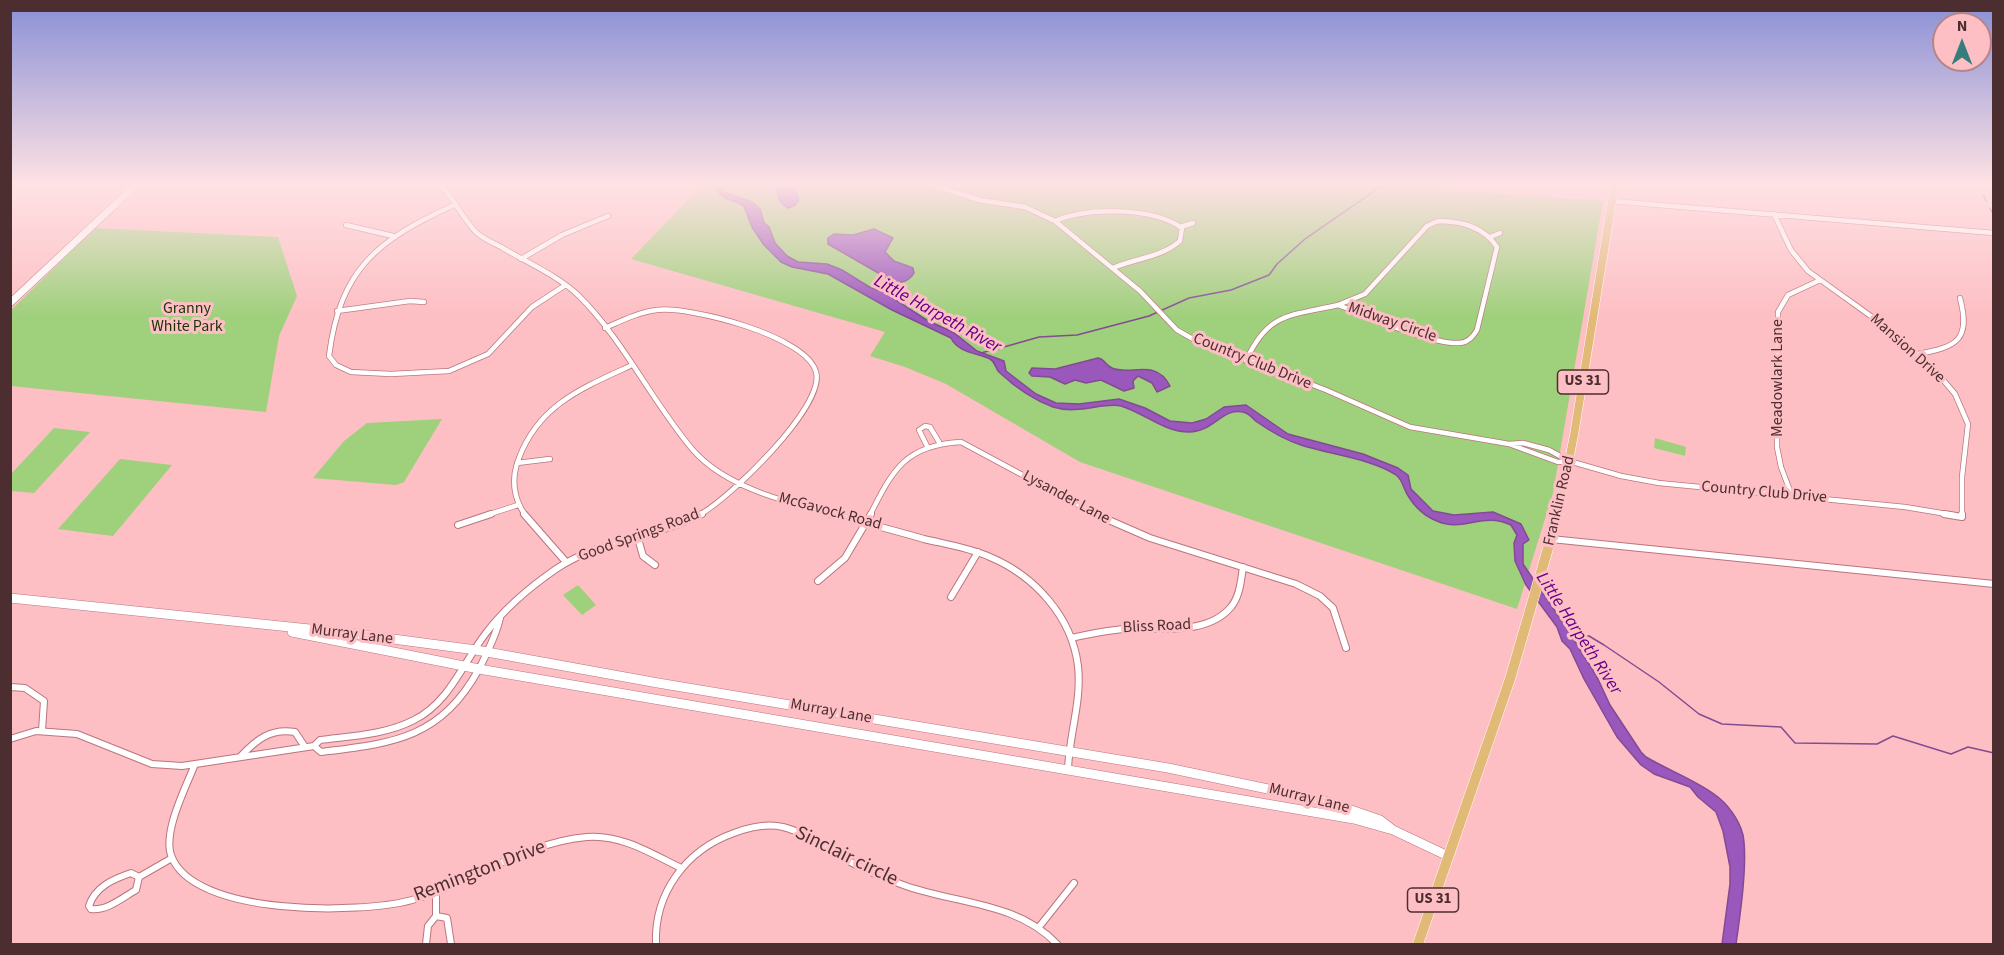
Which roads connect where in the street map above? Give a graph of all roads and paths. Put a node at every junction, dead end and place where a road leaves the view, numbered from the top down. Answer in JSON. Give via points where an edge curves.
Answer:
{"nodes":[{"id":1,"x":90,"y":228,"type":"edge"},
{"id":2,"x":357,"y":228,"type":"edge"},
{"id":3,"x":406,"y":228,"type":"edge"},
{"id":4,"x":473,"y":228,"type":"edge"},
{"id":5,"x":580,"y":228,"type":"edge"},
{"id":6,"x":1064,"y":228,"type":"edge"},
{"id":7,"x":1181,"y":228,"type":"edge"},
{"id":8,"x":1428,"y":228,"type":"edge"},
{"id":9,"x":1470,"y":228,"type":"edge"},
{"id":10,"x":1607,"y":228,"type":"edge"},
{"id":11,"x":1781,"y":228,"type":"edge"},
{"id":12,"x":1940,"y":228,"type":"edge"},
{"id":13,"x":1994,"y":232,"type":"edge"},
{"id":14,"x":1500,"y":233,"type":"dead end"},
{"id":15,"x":393,"y":236,"type":"junction"},
{"id":16,"x":1490,"y":237,"type":"junction"},
{"id":17,"x":521,"y":259,"type":"junction"},
{"id":18,"x":1113,"y":268,"type":"junction"},
{"id":19,"x":1818,"y":280,"type":"junction"},
{"id":20,"x":564,"y":286,"type":"junction"},
{"id":21,"x":1960,"y":298,"type":"dead end"},
{"id":22,"x":424,"y":302,"type":"dead end"},
{"id":23,"x":10,"y":303,"type":"edge"},
{"id":24,"x":1338,"y":305,"type":"junction"},
{"id":25,"x":337,"y":311,"type":"junction"},
{"id":26,"x":1163,"y":316,"type":"joint"},
{"id":27,"x":605,"y":328,"type":"junction"},
{"id":28,"x":1918,"y":354,"type":"junction"},
{"id":29,"x":1246,"y":361,"type":"junction"},
{"id":30,"x":630,"y":366,"type":"junction"},
{"id":31,"x":939,"y":442,"type":"junction"},
{"id":32,"x":1509,"y":444,"type":"joint"},
{"id":33,"x":927,"y":446,"type":"junction"},
{"id":34,"x":550,"y":459,"type":"dead end"},
{"id":35,"x":1569,"y":461,"type":"junction"},
{"id":36,"x":517,"y":463,"type":"junction"},
{"id":37,"x":740,"y":482,"type":"junction"},
{"id":38,"x":1792,"y":496,"type":"junction"},
{"id":39,"x":518,"y":505,"type":"junction"},
{"id":40,"x":1961,"y":517,"type":"joint"},
{"id":41,"x":865,"y":521,"type":"junction"},
{"id":42,"x":458,"y":525,"type":"dead end"},
{"id":43,"x":637,"y":535,"type":"junction"},
{"id":44,"x":1551,"y":539,"type":"junction"},
{"id":45,"x":978,"y":552,"type":"junction"},
{"id":46,"x":566,"y":562,"type":"junction"},
{"id":47,"x":655,"y":565,"type":"dead end"},
{"id":48,"x":1243,"y":567,"type":"junction"},
{"id":49,"x":818,"y":581,"type":"dead end"},
{"id":50,"x":1994,"y":584,"type":"edge"},
{"id":51,"x":10,"y":597,"type":"edge"},
{"id":52,"x":951,"y":597,"type":"dead end"},
{"id":53,"x":500,"y":618,"type":"junction"},
{"id":54,"x":261,"y":626,"type":"junction"},
{"id":55,"x":1071,"y":638,"type":"junction"},
{"id":56,"x":1346,"y":648,"type":"dead end"},
{"id":57,"x":476,"y":650,"type":"junction"},
{"id":58,"x":487,"y":652,"type":"junction"},
{"id":59,"x":465,"y":667,"type":"junction"},
{"id":60,"x":479,"y":669,"type":"junction"},
{"id":61,"x":10,"y":687,"type":"edge"},
{"id":62,"x":42,"y":731,"type":"junction"},
{"id":63,"x":10,"y":739,"type":"edge"},
{"id":64,"x":314,"y":746,"type":"junction"},
{"id":65,"x":305,"y":747,"type":"junction"},
{"id":66,"x":1068,"y":751,"type":"junction"},
{"id":67,"x":240,"y":757,"type":"junction"},
{"id":68,"x":195,"y":764,"type":"junction"},
{"id":69,"x":1068,"y":770,"type":"junction"},
{"id":70,"x":1393,"y":831,"type":"junction"},
{"id":71,"x":1448,"y":856,"type":"junction"},
{"id":72,"x":172,"y":858,"type":"junction"},
{"id":73,"x":681,"y":868,"type":"junction"},
{"id":74,"x":139,"y":877,"type":"junction"},
{"id":75,"x":1074,"y":883,"type":"dead end"},
{"id":76,"x":436,"y":892,"type":"junction"},
{"id":77,"x":436,"y":916,"type":"junction"},
{"id":78,"x":1039,"y":927,"type":"junction"},
{"id":79,"x":426,"y":945,"type":"edge"},
{"id":80,"x":451,"y":945,"type":"edge"},
{"id":81,"x":656,"y":945,"type":"edge"},
{"id":82,"x":1057,"y":945,"type":"edge"},
{"id":83,"x":1418,"y":945,"type":"edge"}],
"edges":[{"from":1,"to":23,"type":"main road"},
{"from":2,"to":15,"type":"street"},
{"from":3,"to":15,"type":"street"},
{"from":4,"to":17,"type":"street","name":"McGavock Road"},
{"from":5,"to":17,"type":"street"},
{"from":6,"to":18,"type":"street","name":"Country Club Drive"},
{"from":7,"to":18,"type":"street","via":[[1182,238],[1165,252]]},
{"from":8,"to":24,"type":"street","name":"Midway Circle","via":[[1365,294]]},
{"from":9,"to":16,"type":"street","name":"Midway Circle"},
{"from":10,"to":35,"type":"main road","name":"Franklin Road","number":"US 31"},
{"from":11,"to":19,"type":"street","name":"Mansion Drive","via":[[1796,256]]},
{"from":12,"to":13,"type":"street"},
{"from":14,"to":16,"type":"street"},
{"from":15,"to":25,"type":"street","via":[[345,286]]},
{"from":16,"to":24,"type":"street","name":"Midway Circle","via":[[1497,254],[1477,330],[1466,341],[1436,339]]},
{"from":17,"to":20,"type":"street","name":"McGavock Road"},
{"from":18,"to":26,"type":"street","name":"Country Club Drive"},
{"from":19,"to":28,"type":"street","name":"Mansion Drive","via":[[1879,321]]},
{"from":19,"to":38,"type":"street","name":"Meadowlark Lane","via":[[1791,292],[1778,312],[1778,447]]},
{"from":20,"to":25,"type":"street","via":[[532,307],[488,354],[448,371],[391,374],[342,369],[329,356]]},
{"from":20,"to":27,"type":"street","name":"McGavock Road","via":[[578,296]]},
{"from":21,"to":28,"type":"street","via":[[1966,324],[1963,336],[1945,349]]},
{"from":22,"to":25,"type":"street"},
{"from":24,"to":29,"type":"street","name":"Midway Circle","via":[[1272,322],[1258,334]]},
{"from":26,"to":29,"type":"street","name":"Country Club Drive","via":[[1181,333]]},
{"from":27,"to":30,"type":"street","name":"McGavock Road"},
{"from":27,"to":37,"type":"street","name":"Good Springs Road","via":[[657,310],[694,312],[792,344],[813,362],[817,384],[807,406]]},
{"from":28,"to":40,"type":"street","name":"Mansion Drive","via":[[1955,394],[1967,420]]},
{"from":29,"to":32,"type":"street","name":"Country Club Drive","via":[[1410,427]]},
{"from":30,"to":36,"type":"street","via":[[574,393],[546,412],[523,442]]},
{"from":30,"to":37,"type":"street","name":"McGavock Road","via":[[694,451]]},
{"from":31,"to":33,"type":"street","name":"Lysander Lane"},
{"from":31,"to":33,"type":"street","via":[[930,427],[925,426],[919,430]]},
{"from":31,"to":48,"type":"street","name":"Lysander Lane","via":[[961,442],[973,447],[1065,500],[1150,538]]},
{"from":32,"to":35,"type":"street","name":"Country Club Drive","via":[[1520,443],[1560,454]]},
{"from":33,"to":41,"type":"street","name":"Lysander Lane","via":[[894,472]]},
{"from":34,"to":36,"type":"street"},
{"from":35,"to":38,"type":"street","name":"Country Club Drive","via":[[1648,481]]},
{"from":35,"to":44,"type":"main road","name":"Franklin Road","number":"US 31"},
{"from":36,"to":39,"type":"street","via":[[513,475]]},
{"from":37,"to":41,"type":"street","name":"McGavock Road","via":[[775,499]]},
{"from":37,"to":43,"type":"street","name":"Good Springs Road","via":[[710,509],[677,524]]},
{"from":38,"to":40,"type":"street","name":"Country Club Drive","via":[[1905,507]]},
{"from":39,"to":42,"type":"street"},
{"from":39,"to":46,"type":"street"},
{"from":41,"to":45,"type":"street","name":"McGavock Road"},
{"from":41,"to":49,"type":"street","name":"Lysander Lane","via":[[848,555]]},
{"from":43,"to":46,"type":"street","name":"Good Springs Road"},
{"from":43,"to":47,"type":"street","via":[[643,556]]},
{"from":44,"to":50,"type":"street"},
{"from":44,"to":71,"type":"main road","name":"Franklin Road","number":"US 31"},
{"from":45,"to":52,"type":"street"},
{"from":45,"to":55,"type":"street","name":"McGavock Road","via":[[1015,568],[1045,593],[1061,614]]},
{"from":46,"to":53,"type":"street","name":"Good Springs Road","via":[[514,602]]},
{"from":48,"to":55,"type":"street","name":"Bliss Road","via":[[1239,592],[1230,608],[1212,622],[1113,629]]},
{"from":48,"to":56,"type":"street","name":"Lysander Lane","via":[[1320,596],[1333,608]]},
{"from":51,"to":54,"type":"main road","name":"Murray Lane"},
{"from":53,"to":57,"type":"street","name":"Good Springs Road"},
{"from":53,"to":58,"type":"street","name":"Good Springs Road"},
{"from":54,"to":57,"type":"main road","name":"Murray Lane"},
{"from":54,"to":59,"type":"main road","name":"Murray Lane"},
{"from":55,"to":66,"type":"street","name":"McGavock Road","via":[[1079,688]]},
{"from":57,"to":58,"type":"main road","name":"Murray Lane"},
{"from":57,"to":59,"type":"street","name":"Good Springs Road"},
{"from":58,"to":60,"type":"street","name":"Good Springs Road"},
{"from":58,"to":66,"type":"main road","name":"Murray Lane"},
{"from":59,"to":60,"type":"main road","name":"Murray Lane"},
{"from":59,"to":64,"type":"street","name":"Good Springs Road","via":[[451,688],[423,715],[391,729],[320,740]]},
{"from":60,"to":64,"type":"street","name":"Good Springs Road","via":[[438,722],[413,736],[321,752]]},
{"from":60,"to":69,"type":"main road","name":"Murray Lane"},
{"from":61,"to":62,"type":"street","via":[[25,688],[44,701]]},
{"from":62,"to":63,"type":"street"},
{"from":62,"to":68,"type":"street","via":[[77,734],[152,764]]},
{"from":64,"to":65,"type":"street"},
{"from":65,"to":67,"type":"street"},
{"from":65,"to":67,"type":"street","via":[[295,732],[274,731],[260,737]]},
{"from":66,"to":69,"type":"street","name":"McGavock Road"},
{"from":66,"to":70,"type":"main road","name":"Murray Lane","via":[[1325,801],[1380,820]]},
{"from":67,"to":68,"type":"street"},
{"from":68,"to":72,"type":"street","via":[[176,817]]},
{"from":69,"to":70,"type":"main road","name":"Murray Lane","via":[[1354,819]]},
{"from":70,"to":71,"type":"main road","name":"Murray Lane"},
{"from":71,"to":83,"type":"main road","name":"Franklin Road","number":"US 31"},
{"from":72,"to":74,"type":"street"},
{"from":72,"to":76,"type":"street","name":"Remington Drive","via":[[177,870],[191,882],[219,894],[305,908],[369,908]]},
{"from":73,"to":76,"type":"street","name":"Remington Drive","via":[[626,842],[589,837],[557,843]]},
{"from":73,"to":78,"type":"street","name":"Sinclair circle","via":[[708,843],[745,827],[777,825],[913,889],[1023,916]]},
{"from":73,"to":81,"type":"street","name":"Sinclair circle","via":[[659,909]]},
{"from":74,"to":74,"type":"street","via":[[123,875],[98,889],[89,906],[99,910],[107,907],[136,890]]},
{"from":75,"to":78,"type":"street"},
{"from":76,"to":77,"type":"street"},
{"from":77,"to":79,"type":"street","via":[[428,926]]},
{"from":77,"to":80,"type":"street","via":[[447,918]]},
{"from":78,"to":82,"type":"street","name":"Sinclair circle"}]}
